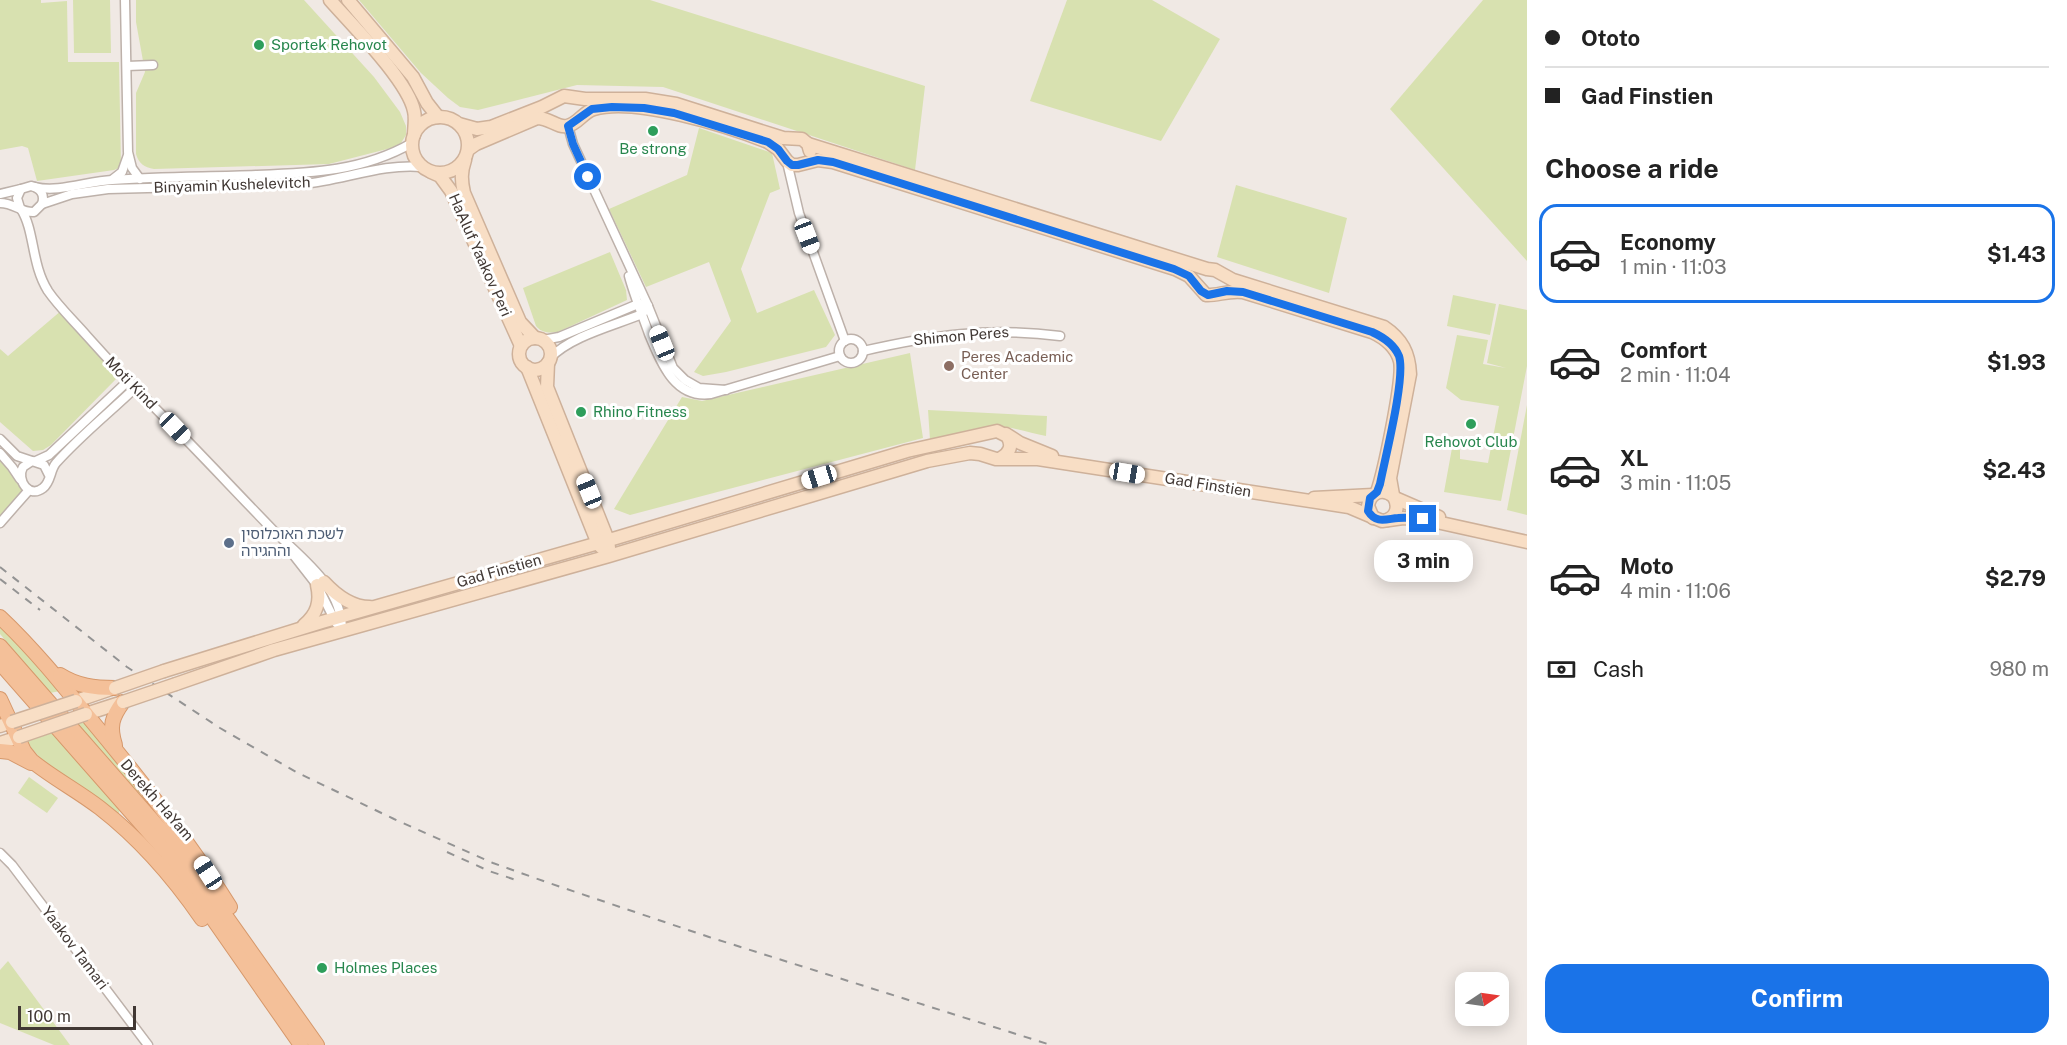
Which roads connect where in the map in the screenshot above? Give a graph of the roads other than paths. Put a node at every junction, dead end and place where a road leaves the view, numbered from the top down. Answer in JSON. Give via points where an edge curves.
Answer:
{"nodes":[{"id":1,"x":125,"y":0,"type":"edge"},
{"id":2,"x":330,"y":0,"type":"edge"},
{"id":3,"x":348,"y":0,"type":"edge"},
{"id":4,"x":153,"y":65,"type":"dead end"},
{"id":5,"x":127,"y":66,"type":"junction"},
{"id":6,"x":572,"y":98,"type":"junction"},
{"id":7,"x":552,"y":103,"type":"junction"},
{"id":8,"x":438,"y":117,"type":"junction"},
{"id":9,"x":553,"y":121,"type":"junction"},
{"id":10,"x":573,"y":122,"type":"junction"},
{"id":11,"x":459,"y":124,"type":"junction"},
{"id":12,"x":794,"y":138,"type":"junction"},
{"id":13,"x":413,"y":139,"type":"junction"},
{"id":14,"x":808,"y":144,"type":"junction"},
{"id":15,"x":128,"y":152,"type":"junction"},
{"id":16,"x":467,"y":154,"type":"junction"},
{"id":17,"x":785,"y":158,"type":"junction"},
{"id":18,"x":803,"y":164,"type":"junction"},
{"id":19,"x":426,"y":170,"type":"junction"},
{"id":20,"x":140,"y":179,"type":"junction"},
{"id":21,"x":112,"y":180,"type":"junction"},
{"id":22,"x":35,"y":187,"type":"junction"},
{"id":23,"x":793,"y":187,"type":"junction"},
{"id":24,"x":21,"y":189,"type":"junction"},
{"id":25,"x":0,"y":194,"type":"edge"},
{"id":26,"x":0,"y":203,"type":"edge"},
{"id":27,"x":42,"y":204,"type":"junction"},
{"id":28,"x":21,"y":209,"type":"junction"},
{"id":29,"x":621,"y":248,"type":"junction"},
{"id":30,"x":1207,"y":269,"type":"junction"},
{"id":31,"x":1221,"y":275,"type":"junction"},
{"id":32,"x":1198,"y":287,"type":"junction"},
{"id":33,"x":1219,"y":292,"type":"junction"},
{"id":34,"x":638,"y":304,"type":"junction"},
{"id":35,"x":648,"y":306,"type":"junction"},
{"id":36,"x":642,"y":314,"type":"junction"},
{"id":37,"x":1060,"y":336,"type":"dead end"},
{"id":38,"x":539,"y":339,"type":"junction"},
{"id":39,"x":845,"y":341,"type":"junction"},
{"id":40,"x":521,"y":346,"type":"junction"},
{"id":41,"x":863,"y":351,"type":"junction"},
{"id":42,"x":840,"y":356,"type":"junction"},
{"id":43,"x":549,"y":360,"type":"junction"},
{"id":44,"x":527,"y":367,"type":"junction"},
{"id":45,"x":128,"y":381,"type":"junction"},
{"id":46,"x":135,"y":388,"type":"junction"},
{"id":47,"x":726,"y":390,"type":"junction"},
{"id":48,"x":990,"y":433,"type":"junction"},
{"id":49,"x":1004,"y":433,"type":"junction"},
{"id":50,"x":0,"y":439,"type":"edge"},
{"id":51,"x":0,"y":453,"type":"edge"},
{"id":52,"x":995,"y":457,"type":"junction"},
{"id":53,"x":34,"y":461,"type":"junction"},
{"id":54,"x":1082,"y":466,"type":"junction"},
{"id":55,"x":49,"y":475,"type":"junction"},
{"id":56,"x":21,"y":482,"type":"junction"},
{"id":57,"x":29,"y":489,"type":"junction"},
{"id":58,"x":1375,"y":493,"type":"junction"},
{"id":59,"x":1394,"y":497,"type":"junction"},
{"id":60,"x":1298,"y":499,"type":"junction"},
{"id":61,"x":593,"y":516,"type":"junction"},
{"id":62,"x":1373,"y":518,"type":"junction"},
{"id":63,"x":1387,"y":520,"type":"junction"},
{"id":64,"x":0,"y":523,"type":"edge"},
{"id":65,"x":1474,"y":530,"type":"junction"},
{"id":66,"x":642,"y":531,"type":"junction"},
{"id":67,"x":603,"y":542,"type":"junction"},
{"id":68,"x":1527,"y":542,"type":"edge"},
{"id":69,"x":582,"y":548,"type":"junction"},
{"id":70,"x":609,"y":556,"type":"junction"},
{"id":71,"x":320,"y":584,"type":"junction"},
{"id":72,"x":374,"y":606,"type":"junction"},
{"id":73,"x":0,"y":617,"type":"edge"},
{"id":74,"x":337,"y":618,"type":"junction"},
{"id":75,"x":298,"y":629,"type":"junction"},
{"id":76,"x":342,"y":630,"type":"junction"},
{"id":77,"x":0,"y":646,"type":"edge"},
{"id":78,"x":0,"y":663,"type":"edge"},
{"id":79,"x":47,"y":666,"type":"junction"},
{"id":80,"x":115,"y":688,"type":"junction"},
{"id":81,"x":0,"y":699,"type":"edge"},
{"id":82,"x":76,"y":701,"type":"junction"},
{"id":83,"x":123,"y":702,"type":"junction"},
{"id":84,"x":86,"y":714,"type":"junction"},
{"id":85,"x":6,"y":724,"type":"edge"},
{"id":86,"x":19,"y":737,"type":"junction"},
{"id":87,"x":0,"y":743,"type":"edge"},
{"id":88,"x":0,"y":750,"type":"edge"},
{"id":89,"x":118,"y":753,"type":"junction"},
{"id":90,"x":41,"y":768,"type":"junction"},
{"id":91,"x":0,"y":853,"type":"edge"},
{"id":92,"x":278,"y":990,"type":"junction"},
{"id":93,"x":148,"y":1045,"type":"edge"},
{"id":94,"x":296,"y":1045,"type":"edge"},
{"id":95,"x":301,"y":1045,"type":"edge"},
{"id":96,"x":317,"y":1045,"type":"edge"}],
"edges":[{"from":1,"to":5,"type":"street"},
{"from":2,"to":13,"type":"street","via":[[408,95],[414,111]]},
{"from":3,"to":8,"type":"street","via":[[413,77]]},
{"from":4,"to":5,"type":"street"},
{"from":5,"to":15,"type":"street"},
{"from":6,"to":7,"type":"street","via":[[560,97]]},
{"from":6,"to":10,"type":"street","via":[[578,105]]},
{"from":6,"to":12,"type":"street","via":[[662,101]]},
{"from":7,"to":9,"type":"street","via":[[549,112]]},
{"from":7,"to":11,"type":"street","via":[[491,127],[477,129]]},
{"from":8,"to":11,"type":"street"},
{"from":8,"to":13,"type":"street","via":[[421,125]]},
{"from":9,"to":10,"type":"street","via":[[559,126]]},
{"from":9,"to":16,"type":"street","via":[[534,119],[476,144]]},
{"from":10,"to":17,"type":"street","via":[[601,107],[660,110],[763,140]]},
{"from":10,"to":29,"type":"street","via":[[573,144]]},
{"from":11,"to":16,"type":"street","via":[[467,135]]},
{"from":12,"to":14,"type":"street"},
{"from":12,"to":17,"type":"street","via":[[784,146]]},
{"from":13,"to":19,"type":"street","via":[[414,156]]},
{"from":13,"to":20,"type":"street","name":"Binyamin Kushelevitch","via":[[377,160],[320,172]]},
{"from":14,"to":18,"type":"street","via":[[810,156]]},
{"from":14,"to":30,"type":"street"},
{"from":15,"to":20,"type":"street"},
{"from":15,"to":21,"type":"street","via":[[122,172]]},
{"from":16,"to":19,"type":"street","via":[[461,165],[450,172]]},
{"from":16,"to":38,"type":"street","name":"HaAluf Yaakov Peri","via":[[461,172],[464,193],[520,322]]},
{"from":17,"to":18,"type":"street","via":[[795,165]]},
{"from":17,"to":23,"type":"street"},
{"from":18,"to":23,"type":"street","via":[[795,174]]},
{"from":18,"to":32,"type":"street","via":[[833,162],[1174,269],[1189,276]]},
{"from":19,"to":27,"type":"street","name":"Binyamin Kushelevitch","via":[[405,165],[304,184],[108,189],[72,194]]},
{"from":19,"to":40,"type":"street","name":"HaAluf Yaakov Peri","via":[[440,176],[451,191]]},
{"from":20,"to":21,"type":"street","name":"Binyamin Kushelevitch"},
{"from":21,"to":22,"type":"street","name":"Binyamin Kushelevitch","via":[[57,189]]},
{"from":22,"to":24,"type":"street"},
{"from":22,"to":27,"type":"street","via":[[42,193]]},
{"from":23,"to":39,"type":"street"},
{"from":24,"to":25,"type":"street"},
{"from":24,"to":28,"type":"street","via":[[16,198]]},
{"from":26,"to":28,"type":"street"},
{"from":27,"to":28,"type":"street","via":[[32,212]]},
{"from":28,"to":45,"type":"street","name":"Moti Kind","via":[[44,284]]},
{"from":29,"to":34,"type":"street"},
{"from":29,"to":35,"type":"street"},
{"from":30,"to":31,"type":"street"},
{"from":30,"to":32,"type":"street","via":[[1199,276]]},
{"from":31,"to":33,"type":"street","via":[[1223,285]]},
{"from":31,"to":59,"type":"street","via":[[1376,323],[1399,340],[1408,356],[1410,374],[1390,478]]},
{"from":32,"to":33,"type":"street","via":[[1208,295]]},
{"from":33,"to":58,"type":"street","via":[[1254,295],[1372,332],[1392,345],[1400,359],[1401,374]]},
{"from":34,"to":35,"type":"street"},
{"from":34,"to":36,"type":"street"},
{"from":34,"to":38,"type":"street","via":[[560,337]]},
{"from":35,"to":36,"type":"street"},
{"from":35,"to":47,"type":"street","via":[[678,374],[699,388]]},
{"from":36,"to":43,"type":"street","via":[[575,340]]},
{"from":36,"to":47,"type":"street","via":[[661,362],[679,386],[704,395]]},
{"from":37,"to":41,"type":"street","name":"Shimon Peres","via":[[1006,332],[949,334]]},
{"from":38,"to":40,"type":"street","via":[[527,340]]},
{"from":38,"to":43,"type":"street","via":[[549,347]]},
{"from":39,"to":41,"type":"street","via":[[857,341]]},
{"from":39,"to":42,"type":"street","via":[[839,348]]},
{"from":40,"to":44,"type":"street","via":[[520,360]]},
{"from":41,"to":42,"type":"street","via":[[852,364]]},
{"from":42,"to":47,"type":"street"},
{"from":43,"to":44,"type":"street","via":[[540,368]]},
{"from":43,"to":61,"type":"street","via":[[547,387]]},
{"from":44,"to":61,"type":"street"},
{"from":45,"to":46,"type":"street","name":"Moti Kind"},
{"from":45,"to":53,"type":"street","via":[[50,454]]},
{"from":46,"to":55,"type":"street","via":[[58,461]]},
{"from":46,"to":71,"type":"street","name":"Moti Kind","via":[[301,554]]},
{"from":48,"to":49,"type":"street"},
{"from":48,"to":52,"type":"street","via":[[983,445],[986,453]]},
{"from":48,"to":66,"type":"street","name":"Gad Finstien","via":[[907,451]]},
{"from":49,"to":52,"type":"street","via":[[1010,448]]},
{"from":49,"to":54,"type":"street","name":"Gad Finstien","via":[[1030,448]]},
{"from":50,"to":53,"type":"street","via":[[17,456]]},
{"from":51,"to":56,"type":"street"},
{"from":52,"to":54,"type":"street","name":"Gad Finstien"},
{"from":52,"to":70,"type":"street","name":"Gad Finstien","via":[[961,454],[927,461]]},
{"from":53,"to":55,"type":"street","via":[[46,467]]},
{"from":53,"to":56,"type":"street","via":[[21,469]]},
{"from":54,"to":60,"type":"street","name":"Gad Finstien"},
{"from":55,"to":57,"type":"street","via":[[44,487]]},
{"from":56,"to":57,"type":"street"},
{"from":57,"to":64,"type":"street"},
{"from":58,"to":59,"type":"street","via":[[1385,492]]},
{"from":58,"to":60,"type":"street","name":"Gad Finstien"},
{"from":58,"to":62,"type":"street","via":[[1368,506]]},
{"from":59,"to":63,"type":"street","via":[[1396,512]]},
{"from":59,"to":65,"type":"street"},
{"from":60,"to":62,"type":"street","name":"Gad Finstien","via":[[1356,509]]},
{"from":61,"to":66,"type":"street","via":[[613,530]]},
{"from":61,"to":67,"type":"street"},
{"from":61,"to":69,"type":"street","via":[[589,537]]},
{"from":62,"to":63,"type":"street"},
{"from":63,"to":65,"type":"street","via":[[1417,519]]},
{"from":65,"to":68,"type":"street"},
{"from":66,"to":67,"type":"street","name":"Gad Finstien"},
{"from":67,"to":69,"type":"street","name":"Gad Finstien"},
{"from":67,"to":70,"type":"street"},
{"from":69,"to":72,"type":"street","name":"Gad Finstien"},
{"from":70,"to":76,"type":"street","name":"Gad Finstien"},
{"from":71,"to":72,"type":"street","via":[[353,604]]},
{"from":71,"to":74,"type":"street","name":"Moti Kind","via":[[338,605]]},
{"from":71,"to":75,"type":"street","via":[[317,609],[309,622]]},
{"from":72,"to":74,"type":"street","name":"Gad Finstien"},
{"from":73,"to":79,"type":"main road"},
{"from":74,"to":75,"type":"street","name":"Gad Finstien"},
{"from":74,"to":76,"type":"street","name":"Moti Kind"},
{"from":75,"to":80,"type":"street","name":"Gad Finstien","bridge":true},
{"from":76,"to":83,"type":"street","name":"Gad Finstien","bridge":true},
{"from":77,"to":92,"type":"main road","name":"Derekh HaYam","via":[[181,853]]},
{"from":78,"to":95,"type":"main road","name":"Derekh HaYam","via":[[166,853]]},
{"from":79,"to":80,"type":"main road","via":[[81,685]]},
{"from":79,"to":82,"type":"main road"},
{"from":80,"to":82,"type":"street","name":"Gad Finstien"},
{"from":81,"to":85,"type":"main road"},
{"from":82,"to":84,"type":"main road","bridge":true},
{"from":82,"to":85,"type":"street","name":"Gad Finstien","bridge":true},
{"from":83,"to":84,"type":"street","name":"Gad Finstien"},
{"from":83,"to":89,"type":"main road","via":[[111,726]]},
{"from":84,"to":86,"type":"street","name":"Gad Finstien","bridge":true},
{"from":84,"to":89,"type":"main road"},
{"from":85,"to":86,"type":"main road","bridge":true},
{"from":86,"to":87,"type":"street","name":"Gad Finstien"},
{"from":86,"to":90,"type":"main road","via":[[24,751]]},
{"from":88,"to":90,"type":"main road"},
{"from":89,"to":92,"type":"main road","via":[[186,840]]},
{"from":90,"to":94,"type":"main road","via":[[132,836],[167,872]]},
{"from":91,"to":93,"type":"street","name":"Yaakov Tamari"},
{"from":92,"to":96,"type":"main road","name":"Derekh HaYam"}]}
